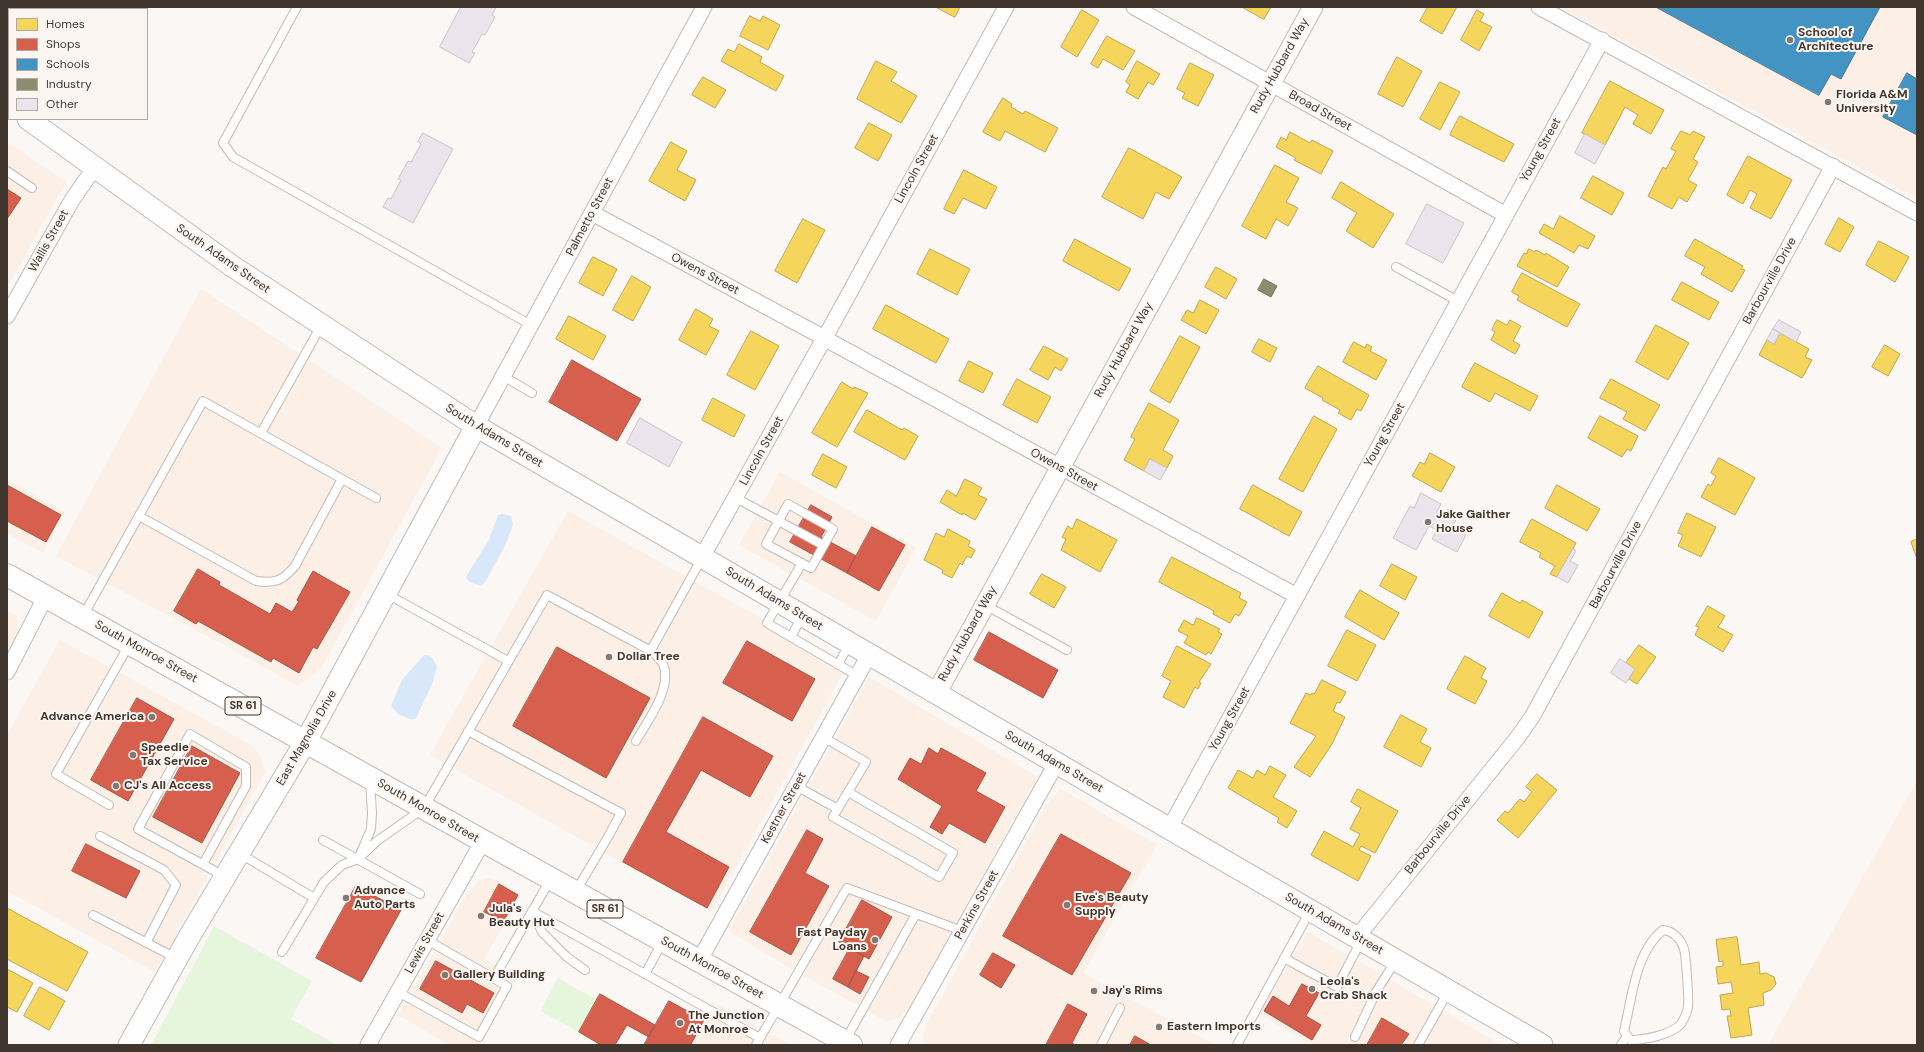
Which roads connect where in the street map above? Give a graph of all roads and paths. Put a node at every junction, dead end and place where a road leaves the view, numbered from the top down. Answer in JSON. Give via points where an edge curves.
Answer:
{"nodes":[{"id":1,"x":297,"y":7,"type":"edge"},
{"id":2,"x":704,"y":7,"type":"edge"},
{"id":3,"x":1006,"y":7,"type":"edge"},
{"id":4,"x":1134,"y":7,"type":"edge"},
{"id":5,"x":1313,"y":7,"type":"edge"},
{"id":6,"x":1539,"y":7,"type":"edge"},
{"id":7,"x":1602,"y":40,"type":"junction"},
{"id":8,"x":1270,"y":84,"type":"junction"},
{"id":9,"x":8,"y":105,"type":"edge"},
{"id":10,"x":7,"y":110,"type":"edge"},
{"id":11,"x":29,"y":120,"type":"edge"},
{"id":12,"x":1833,"y":166,"type":"junction"},
{"id":13,"x":95,"y":167,"type":"junction"},
{"id":14,"x":7,"y":171,"type":"edge"},
{"id":15,"x":32,"y":188,"type":"dead end"},
{"id":16,"x":592,"y":213,"type":"junction"},
{"id":17,"x":1917,"y":213,"type":"edge"},
{"id":18,"x":1506,"y":215,"type":"junction"},
{"id":19,"x":1396,"y":267,"type":"dead end"},
{"id":20,"x":1458,"y":301,"type":"junction"},
{"id":21,"x":7,"y":316,"type":"edge"},
{"id":22,"x":531,"y":325,"type":"junction"},
{"id":23,"x":321,"y":326,"type":"junction"},
{"id":24,"x":825,"y":338,"type":"junction"},
{"id":25,"x":504,"y":376,"type":"junction"},
{"id":26,"x":532,"y":393,"type":"dead end"},
{"id":27,"x":476,"y":426,"type":"junction"},
{"id":28,"x":261,"y":433,"type":"junction"},
{"id":29,"x":1060,"y":468,"type":"junction"},
{"id":30,"x":342,"y":479,"type":"junction"},
{"id":31,"x":376,"y":498,"type":"dead end"},
{"id":32,"x":736,"y":498,"type":"junction"},
{"id":33,"x":138,"y":516,"type":"junction"},
{"id":34,"x":779,"y":521,"type":"junction"},
{"id":35,"x":823,"y":545,"type":"junction"},
{"id":36,"x":702,"y":557,"type":"junction"},
{"id":37,"x":802,"y":563,"type":"junction"},
{"id":38,"x":7,"y":575,"type":"edge"},
{"id":39,"x":386,"y":594,"type":"junction"},
{"id":40,"x":46,"y":596,"type":"junction"},
{"id":41,"x":1297,"y":596,"type":"junction"},
{"id":42,"x":779,"y":602,"type":"junction"},
{"id":43,"x":985,"y":605,"type":"junction"},
{"id":44,"x":802,"y":616,"type":"junction"},
{"id":45,"x":83,"y":617,"type":"junction"},
{"id":46,"x":791,"y":637,"type":"junction"},
{"id":47,"x":130,"y":643,"type":"junction"},
{"id":48,"x":850,"y":644,"type":"junction"},
{"id":49,"x":651,"y":650,"type":"junction"},
{"id":50,"x":1067,"y":650,"type":"dead end"},
{"id":51,"x":11,"y":652,"type":"edge"},
{"id":52,"x":869,"y":656,"type":"junction"},
{"id":53,"x":508,"y":661,"type":"junction"},
{"id":54,"x":838,"y":664,"type":"junction"},
{"id":55,"x":7,"y":672,"type":"edge"},
{"id":56,"x":858,"y":676,"type":"junction"},
{"id":57,"x":936,"y":694,"type":"junction"},
{"id":58,"x":468,"y":731,"type":"junction"},
{"id":59,"x":823,"y":737,"type":"junction"},
{"id":60,"x":306,"y":741,"type":"junction"},
{"id":61,"x":636,"y":741,"type":"dead end"},
{"id":62,"x":1056,"y":764,"type":"junction"},
{"id":63,"x":370,"y":778,"type":"junction"},
{"id":64,"x":796,"y":786,"type":"junction"},
{"id":65,"x":848,"y":792,"type":"junction"},
{"id":66,"x":109,"y":805,"type":"dead end"},
{"id":67,"x":424,"y":808,"type":"junction"},
{"id":68,"x":838,"y":809,"type":"junction"},
{"id":69,"x":1169,"y":829,"type":"junction"},
{"id":70,"x":100,"y":836,"type":"dead end"},
{"id":71,"x":323,"y":840,"type":"dead end"},
{"id":72,"x":482,"y":841,"type":"junction"},
{"id":73,"x":239,"y":853,"type":"junction"},
{"id":74,"x":358,"y":859,"type":"junction"},
{"id":75,"x":203,"y":864,"type":"junction"},
{"id":76,"x":225,"y":876,"type":"junction"},
{"id":77,"x":551,"y":879,"type":"junction"},
{"id":78,"x":575,"y":892,"type":"junction"},
{"id":79,"x":420,"y":894,"type":"dead end"},
{"id":80,"x":314,"y":898,"type":"junction"},
{"id":81,"x":1310,"y":910,"type":"junction"},
{"id":82,"x":532,"y":911,"type":"junction"},
{"id":83,"x":916,"y":914,"type":"junction"},
{"id":84,"x":93,"y":915,"type":"dead end"},
{"id":85,"x":962,"y":931,"type":"junction"},
{"id":86,"x":1359,"y":938,"type":"junction"},
{"id":87,"x":427,"y":940,"type":"junction"},
{"id":88,"x":663,"y":941,"type":"junction"},
{"id":89,"x":146,"y":943,"type":"junction"},
{"id":90,"x":282,"y":952,"type":"dead end"},
{"id":91,"x":177,"y":958,"type":"junction"},
{"id":92,"x":1284,"y":958,"type":"junction"},
{"id":93,"x":1396,"y":960,"type":"junction"},
{"id":94,"x":699,"y":961,"type":"junction"},
{"id":95,"x":585,"y":970,"type":"dead end"},
{"id":96,"x":645,"y":974,"type":"junction"},
{"id":97,"x":494,"y":978,"type":"junction"},
{"id":98,"x":1449,"y":991,"type":"junction"},
{"id":99,"x":398,"y":992,"type":"junction"},
{"id":100,"x":779,"y":1005,"type":"junction"},
{"id":101,"x":1120,"y":1008,"type":"dead end"},
{"id":102,"x":1627,"y":1036,"type":"junction"},
{"id":103,"x":1355,"y":1037,"type":"dead end"},
{"id":104,"x":758,"y":1042,"type":"edge"},
{"id":105,"x":1532,"y":1042,"type":"edge"},
{"id":106,"x":848,"y":1043,"type":"edge"},
{"id":107,"x":129,"y":1045,"type":"edge"},
{"id":108,"x":368,"y":1045,"type":"edge"},
{"id":109,"x":898,"y":1045,"type":"edge"},
{"id":110,"x":1101,"y":1045,"type":"edge"},
{"id":111,"x":1237,"y":1045,"type":"edge"},
{"id":112,"x":1418,"y":1045,"type":"edge"},
{"id":113,"x":1621,"y":1045,"type":"edge"}],
"edges":[{"from":1,"to":22,"type":"lane","via":[[223,143],[233,156]]},
{"from":2,"to":16,"type":"street","name":"Palmetto Street"},
{"from":3,"to":24,"type":"street","name":"Lincoln Street"},
{"from":4,"to":8,"type":"street","name":"Broad Street"},
{"from":5,"to":8,"type":"street","name":"Rudy Hubbard Way"},
{"from":6,"to":7,"type":"street"},
{"from":7,"to":12,"type":"street"},
{"from":7,"to":18,"type":"street","name":"Young Street"},
{"from":8,"to":18,"type":"street","name":"Broad Street"},
{"from":8,"to":29,"type":"street","name":"Rudy Hubbard Way"},
{"from":9,"to":10,"type":"lane"},
{"from":11,"to":13,"type":"main road","name":"South Adams Street"},
{"from":12,"to":17,"type":"street"},
{"from":12,"to":86,"type":"street","name":"Barbourville Drive","via":[[1532,717]]},
{"from":13,"to":21,"type":"street","name":"Wallis Street","via":[[72,200]]},
{"from":13,"to":23,"type":"main road","name":"South Adams Street","via":[[232,266]]},
{"from":14,"to":15,"type":"lane"},
{"from":16,"to":22,"type":"street","name":"Palmetto Street"},
{"from":16,"to":24,"type":"street","name":"Owens Street"},
{"from":18,"to":20,"type":"street","name":"Young Street"},
{"from":19,"to":20,"type":"lane"},
{"from":20,"to":41,"type":"street","name":"Young Street"},
{"from":22,"to":25,"type":"street","name":"Palmetto Street"},
{"from":23,"to":27,"type":"main road","name":"South Adams Street"},
{"from":23,"to":28,"type":"lane"},
{"from":24,"to":29,"type":"street","name":"Owens Street"},
{"from":24,"to":32,"type":"street","name":"Lincoln Street"},
{"from":25,"to":26,"type":"lane"},
{"from":25,"to":27,"type":"street","name":"Palmetto Street"},
{"from":27,"to":36,"type":"main road","name":"South Adams Street"},
{"from":27,"to":39,"type":"main road","name":"East Magnolia Drive"},
{"from":28,"to":30,"type":"lane"},
{"from":28,"to":33,"type":"lane","via":[[203,401]]},
{"from":29,"to":41,"type":"street","name":"Owens Street"},
{"from":29,"to":43,"type":"street","name":"Rudy Hubbard Way"},
{"from":30,"to":31,"type":"lane"},
{"from":30,"to":33,"type":"lane","via":[[295,566],[286,576],[268,583],[256,581]]},
{"from":32,"to":34,"type":"lane"},
{"from":32,"to":36,"type":"street","name":"Lincoln Street"},
{"from":33,"to":45,"type":"lane"},
{"from":34,"to":35,"type":"lane"},
{"from":34,"to":35,"type":"lane","via":[[788,504],[833,529]]},
{"from":34,"to":37,"type":"lane","via":[[766,544]]},
{"from":35,"to":37,"type":"lane","via":[[811,568]]},
{"from":36,"to":42,"type":"main road","name":"South Adams Street"},
{"from":36,"to":49,"type":"lane"},
{"from":37,"to":42,"type":"lane"},
{"from":38,"to":40,"type":"main road","name":"South Monroe Street","number":"SR 61"},
{"from":39,"to":53,"type":"lane"},
{"from":39,"to":60,"type":"main road","name":"East Magnolia Drive"},
{"from":40,"to":45,"type":"main road","name":"South Monroe Street","number":"SR 61"},
{"from":40,"to":51,"type":"street"},
{"from":41,"to":69,"type":"street","name":"Young Street"},
{"from":42,"to":44,"type":"main road","name":"South Adams Street"},
{"from":42,"to":46,"type":"lane","via":[[767,623]]},
{"from":43,"to":50,"type":"lane"},
{"from":43,"to":57,"type":"street","name":"Rudy Hubbard Way"},
{"from":44,"to":46,"type":"lane"},
{"from":44,"to":48,"type":"main road","name":"South Adams Street"},
{"from":45,"to":47,"type":"main road","name":"South Monroe Street","number":"SR 61"},
{"from":46,"to":54,"type":"lane"},
{"from":47,"to":60,"type":"main road","name":"South Monroe Street","number":"SR 61"},
{"from":47,"to":66,"type":"lane","via":[[56,774]]},
{"from":48,"to":52,"type":"main road","name":"South Adams Street"},
{"from":48,"to":54,"type":"lane"},
{"from":49,"to":53,"type":"lane","via":[[547,595]]},
{"from":49,"to":61,"type":"lane","via":[[663,664],[666,679],[658,704]]},
{"from":51,"to":55,"type":"street"},
{"from":52,"to":56,"type":"street","name":"Kestner Street"},
{"from":52,"to":57,"type":"main road","name":"South Adams Street"},
{"from":53,"to":58,"type":"lane"},
{"from":54,"to":56,"type":"lane"},
{"from":56,"to":59,"type":"street","name":"Kestner Street"},
{"from":57,"to":62,"type":"main road","name":"South Adams Street"},
{"from":58,"to":67,"type":"lane"},
{"from":58,"to":78,"type":"lane","via":[[621,813]]},
{"from":59,"to":64,"type":"street","name":"Kestner Street"},
{"from":59,"to":65,"type":"lane","via":[[866,762]]},
{"from":60,"to":63,"type":"main road","name":"South Monroe Street","number":"SR 61"},
{"from":60,"to":73,"type":"main road","name":"East Magnolia Drive"},
{"from":62,"to":69,"type":"main road","name":"South Adams Street"},
{"from":62,"to":85,"type":"street","name":"Perkins Street"},
{"from":63,"to":67,"type":"main road","name":"South Monroe Street","number":"SR 61"},
{"from":63,"to":74,"type":"lane","via":[[371,829]]},
{"from":64,"to":68,"type":"lane"},
{"from":64,"to":94,"type":"street","name":"Kestner Street"},
{"from":65,"to":68,"type":"lane"},
{"from":65,"to":68,"type":"lane","via":[[953,853],[939,877],[833,817]]},
{"from":67,"to":72,"type":"main road","name":"South Monroe Street","number":"SR 61"},
{"from":67,"to":74,"type":"lane","via":[[382,837]]},
{"from":69,"to":81,"type":"main road","name":"South Adams Street"},
{"from":70,"to":89,"type":"lane","via":[[164,870],[176,885]]},
{"from":71,"to":74,"type":"lane"},
{"from":72,"to":77,"type":"main road","name":"South Monroe Street","number":"SR 61"},
{"from":72,"to":87,"type":"street","name":"Lewis Street"},
{"from":73,"to":76,"type":"main road","name":"East Magnolia Drive"},
{"from":73,"to":80,"type":"lane"},
{"from":74,"to":79,"type":"lane"},
{"from":74,"to":80,"type":"lane","via":[[342,865],[324,882]]},
{"from":75,"to":75,"type":"lane","via":[[138,829],[190,734],[246,767],[246,786]]},
{"from":75,"to":76,"type":"lane"},
{"from":76,"to":91,"type":"main road","name":"East Magnolia Drive"},
{"from":77,"to":78,"type":"main road","name":"South Monroe Street","number":"SR 61"},
{"from":77,"to":82,"type":"lane"},
{"from":78,"to":88,"type":"main road","name":"South Monroe Street","number":"SR 61"},
{"from":80,"to":90,"type":"lane"},
{"from":81,"to":86,"type":"main road","name":"South Adams Street"},
{"from":81,"to":92,"type":"lane"},
{"from":82,"to":95,"type":"lane","via":[[542,932],[567,957]]},
{"from":82,"to":96,"type":"lane"},
{"from":82,"to":97,"type":"lane"},
{"from":83,"to":85,"type":"lane"},
{"from":83,"to":100,"type":"lane","via":[[847,888]]},
{"from":83,"to":106,"type":"lane"},
{"from":84,"to":89,"type":"lane"},
{"from":85,"to":109,"type":"street","name":"Perkins Street"},
{"from":86,"to":92,"type":"lane","via":[[1337,987]]},
{"from":86,"to":93,"type":"main road","name":"South Adams Street"},
{"from":87,"to":97,"type":"lane"},
{"from":87,"to":99,"type":"street","name":"Lewis Street"},
{"from":88,"to":94,"type":"main road","name":"South Monroe Street","number":"SR 61"},
{"from":88,"to":96,"type":"lane"},
{"from":89,"to":91,"type":"lane"},
{"from":91,"to":107,"type":"main road","name":"East Magnolia Drive"},
{"from":92,"to":111,"type":"lane"},
{"from":93,"to":98,"type":"main road","name":"South Adams Street"},
{"from":93,"to":103,"type":"lane","via":[[1376,992]]},
{"from":94,"to":100,"type":"main road","name":"South Monroe Street","number":"SR 61"},
{"from":96,"to":104,"type":"lane"},
{"from":97,"to":99,"type":"lane","via":[[507,986],[478,1037]]},
{"from":98,"to":105,"type":"main road","name":"South Adams Street"},
{"from":98,"to":112,"type":"lane"},
{"from":99,"to":108,"type":"street","name":"Lewis Street"},
{"from":100,"to":104,"type":"lane"},
{"from":100,"to":106,"type":"main road","name":"South Monroe Street","number":"SR 61"},
{"from":101,"to":110,"type":"lane"},
{"from":102,"to":102,"type":"lane","via":[[1630,1040],[1644,1040],[1671,1030],[1680,1024],[1685,1016],[1688,1006],[1684,949],[1678,938],[1670,931],[1663,930],[1655,936],[1640,963],[1624,1031]]},
{"from":102,"to":113,"type":"lane"}]}
